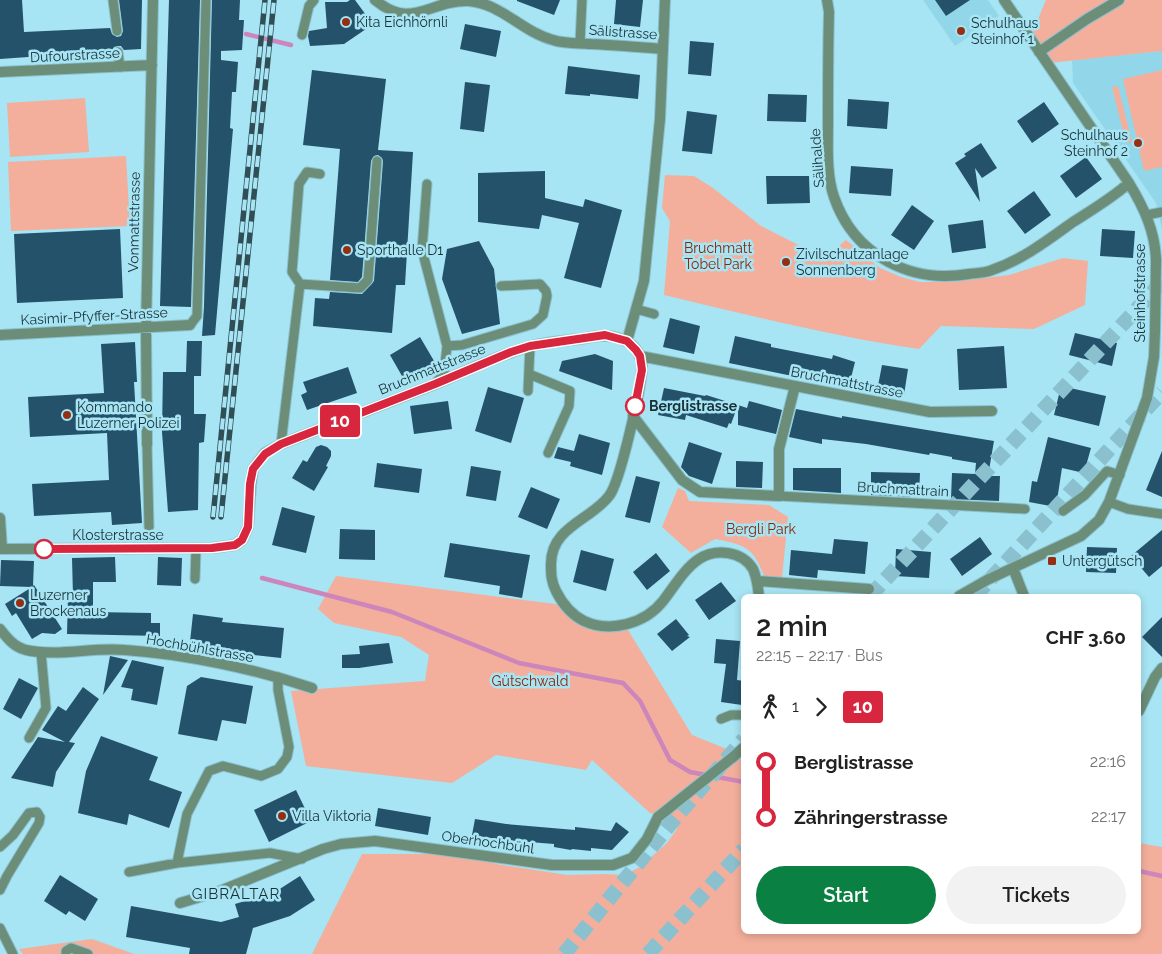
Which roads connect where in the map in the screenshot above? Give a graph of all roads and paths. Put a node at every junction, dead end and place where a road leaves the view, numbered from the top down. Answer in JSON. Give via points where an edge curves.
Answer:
{"nodes":[{"id":1,"x":113,"y":0,"type":"edge"},
{"id":2,"x":154,"y":0,"type":"edge"},
{"id":3,"x":206,"y":0,"type":"edge"},
{"id":4,"x":314,"y":0,"type":"edge"},
{"id":5,"x":374,"y":0,"type":"edge"},
{"id":6,"x":582,"y":0,"type":"edge"},
{"id":7,"x":665,"y":0,"type":"edge"},
{"id":8,"x":827,"y":0,"type":"edge"},
{"id":9,"x":1004,"y":0,"type":"edge"},
{"id":10,"x":1119,"y":0,"type":"edge"},
{"id":11,"x":117,"y":31,"type":"dead end"},
{"id":12,"x":302,"y":35,"type":"dead end"},
{"id":13,"x":580,"y":43,"type":"junction"},
{"id":14,"x":663,"y":49,"type":"junction"},
{"id":15,"x":118,"y":52,"type":"dead end"},
{"id":16,"x":1039,"y":52,"type":"junction"},
{"id":17,"x":152,"y":65,"type":"junction"},
{"id":18,"x":120,"y":67,"type":"junction"},
{"id":19,"x":0,"y":72,"type":"edge"},
{"id":20,"x":377,"y":161,"type":"dead end"},
{"id":21,"x":320,"y":174,"type":"dead end"},
{"id":22,"x":1130,"y":183,"type":"junction"},
{"id":23,"x":427,"y":184,"type":"dead end"},
{"id":24,"x":1162,"y":212,"type":"edge"},
{"id":25,"x":1147,"y":215,"type":"junction"},
{"id":26,"x":300,"y":284,"type":"junction"},
{"id":27,"x":501,"y":286,"type":"dead end"},
{"id":28,"x":636,"y":309,"type":"junction"},
{"id":29,"x":654,"y":314,"type":"dead end"},
{"id":30,"x":190,"y":325,"type":"joint"},
{"id":31,"x":146,"y":328,"type":"junction"},
{"id":32,"x":0,"y":335,"type":"edge"},
{"id":33,"x":627,"y":341,"type":"junction"},
{"id":34,"x":448,"y":346,"type":"junction"},
{"id":35,"x":530,"y":346,"type":"junction"},
{"id":36,"x":640,"y":356,"type":"junction"},
{"id":37,"x":528,"y":374,"type":"junction"},
{"id":38,"x":435,"y":384,"type":"junction"},
{"id":39,"x":794,"y":386,"type":"junction"},
{"id":40,"x":528,"y":391,"type":"dead end"},
{"id":41,"x":992,"y":411,"type":"dead end"},
{"id":42,"x":633,"y":416,"type":"junction"},
{"id":43,"x":147,"y":444,"type":"joint"},
{"id":44,"x":281,"y":444,"type":"junction"},
{"id":45,"x":548,"y":453,"type":"dead end"},
{"id":46,"x":1120,"y":475,"type":"junction"},
{"id":47,"x":779,"y":496,"type":"junction"},
{"id":48,"x":1109,"y":502,"type":"junction"},
{"id":49,"x":1025,"y":509,"type":"dead end"},
{"id":50,"x":1063,"y":511,"type":"dead end"},
{"id":51,"x":1162,"y":514,"type":"edge"},
{"id":52,"x":0,"y":518,"type":"edge"},
{"id":53,"x":148,"y":527,"type":"dead end"},
{"id":54,"x":235,"y":545,"type":"joint"},
{"id":55,"x":196,"y":548,"type":"junction"},
{"id":56,"x":1,"y":549,"type":"edge"},
{"id":57,"x":1013,"y":568,"type":"junction"},
{"id":58,"x":195,"y":579,"type":"dead end"},
{"id":59,"x":757,"y":581,"type":"junction"},
{"id":60,"x":869,"y":589,"type":"dead end"},
{"id":61,"x":758,"y":594,"type":"edge"},
{"id":62,"x":962,"y":594,"type":"edge"},
{"id":63,"x":1023,"y":594,"type":"edge"},
{"id":64,"x":0,"y":628,"type":"edge"},
{"id":65,"x":41,"y":652,"type":"junction"},
{"id":66,"x":1162,"y":668,"type":"edge"},
{"id":67,"x":278,"y":677,"type":"junction"},
{"id":68,"x":312,"y":688,"type":"dead end"},
{"id":69,"x":1141,"y":707,"type":"edge"},
{"id":70,"x":741,"y":715,"type":"edge"},
{"id":71,"x":721,"y":720,"type":"dead end"},
{"id":72,"x":29,"y":738,"type":"dead end"},
{"id":73,"x":741,"y":750,"type":"edge"},
{"id":74,"x":0,"y":846,"type":"edge"},
{"id":75,"x":302,"y":859,"type":"junction"},
{"id":76,"x":177,"y":863,"type":"junction"},
{"id":77,"x":129,"y":872,"type":"dead end"},
{"id":78,"x":0,"y":890,"type":"edge"},
{"id":79,"x":180,"y":903,"type":"dead end"},
{"id":80,"x":0,"y":928,"type":"edge"},
{"id":81,"x":13,"y":954,"type":"edge"},
{"id":82,"x":66,"y":954,"type":"edge"},
{"id":83,"x":88,"y":954,"type":"edge"}],
"edges":[{"from":1,"to":11,"type":"lane"},
{"from":2,"to":17,"type":"street","name":"Vonmattstrasse"},
{"from":3,"to":30,"type":"lane","via":[[197,316]]},
{"from":4,"to":12,"type":"lane","via":[[308,6]]},
{"from":5,"to":13,"type":"street","name":"Sälistrasse","via":[[385,9],[401,14],[415,14],[447,3],[467,1],[489,5],[536,34],[555,41]]},
{"from":6,"to":13,"type":"lane","name":"Sälistrasse"},
{"from":7,"to":14,"type":"street"},
{"from":8,"to":22,"type":"street","name":"Sälihalde","via":[[830,183],[834,198],[855,237],[886,261],[909,272],[931,276],[953,277],[990,271],[1042,244]]},
{"from":9,"to":16,"type":"street","name":"Steinhofstrasse"},
{"from":10,"to":16,"type":"street"},
{"from":13,"to":14,"type":"street","name":"Sälistrasse"},
{"from":14,"to":28,"type":"street","via":[[657,158],[645,272]]},
{"from":15,"to":18,"type":"lane"},
{"from":16,"to":22,"type":"street","name":"Steinhofstrasse"},
{"from":17,"to":18,"type":"street","name":"Dufourstrasse"},
{"from":17,"to":31,"type":"street","name":"Vonmattstrasse"},
{"from":18,"to":19,"type":"street","name":"Dufourstrasse"},
{"from":20,"to":26,"type":"lane","via":[[368,280],[360,288]]},
{"from":21,"to":26,"type":"lane","via":[[307,172],[299,184],[292,272]]},
{"from":22,"to":25,"type":"street","name":"Steinhofstrasse"},
{"from":23,"to":34,"type":"lane","via":[[422,250]]},
{"from":24,"to":25,"type":"lane"},
{"from":25,"to":46,"type":"street","name":"Steinhofstrasse","bridge":true,"via":[[1156,260],[1152,366],[1147,398]]},
{"from":26,"to":44,"type":"lane"},
{"from":27,"to":34,"type":"lane","via":[[540,284],[547,296],[543,315],[533,324],[462,345]]},
{"from":28,"to":29,"type":"lane"},
{"from":28,"to":33,"type":"street"},
{"from":30,"to":31,"type":"street","name":"Kasimir-Pfyffer-Strasse"},
{"from":31,"to":32,"type":"street","name":"Kasimir-Pfyffer-Strasse"},
{"from":31,"to":43,"type":"street","name":"Vonmattstrasse"},
{"from":33,"to":35,"type":"street","name":"Bruchmattstrasse","via":[[605,335]]},
{"from":33,"to":36,"type":"street"},
{"from":34,"to":38,"type":"lane","via":[[444,373]]},
{"from":35,"to":37,"type":"lane"},
{"from":35,"to":38,"type":"street","name":"Bruchmattstrasse"},
{"from":36,"to":39,"type":"street","name":"Bruchmattstrasse"},
{"from":36,"to":42,"type":"street","via":[[642,370]]},
{"from":37,"to":40,"type":"lane"},
{"from":37,"to":45,"type":"lane","via":[[570,391],[569,406]]},
{"from":38,"to":44,"type":"street","name":"Bruchmattstrasse"},
{"from":39,"to":41,"type":"street","name":"Bruchmattstrasse","via":[[930,412]]},
{"from":39,"to":47,"type":"street","via":[[779,449]]},
{"from":42,"to":47,"type":"street","name":"Bruchmattrain","via":[[682,480],[700,492]]},
{"from":42,"to":59,"type":"street","via":[[616,484],[609,497],[570,527],[551,555],[551,582],[564,606],[583,620],[606,628],[625,625],[645,617],[662,603],[697,560],[722,552],[746,562]]},
{"from":43,"to":53,"type":"lane"},
{"from":44,"to":54,"type":"street","name":"Bruchmattstrasse","via":[[265,454],[253,469],[248,527],[242,540]]},
{"from":46,"to":48,"type":"street","name":"Steinhofstrasse"},
{"from":46,"to":50,"type":"lane","via":[[1108,471],[1085,495]]},
{"from":47,"to":49,"type":"lane","name":"Bruchmattrain"},
{"from":48,"to":51,"type":"lane","via":[[1128,509]]},
{"from":48,"to":57,"type":"street","name":"Steinhofstrasse","via":[[1099,520],[1081,536]]},
{"from":52,"to":56,"type":"street"},
{"from":54,"to":55,"type":"street","name":"Klosterstrasse"},
{"from":55,"to":56,"type":"street","name":"Klosterstrasse"},
{"from":55,"to":58,"type":"lane"},
{"from":57,"to":62,"type":"street","name":"Steinhofstrasse"},
{"from":57,"to":63,"type":"street"},
{"from":59,"to":60,"type":"street"},
{"from":59,"to":61,"type":"street"},
{"from":64,"to":65,"type":"street","name":"Hochbühlstrasse","via":[[11,642],[23,650]]},
{"from":65,"to":67,"type":"street","name":"Hochbühlstrasse","via":[[123,649],[169,654]]},
{"from":65,"to":72,"type":"lane","via":[[46,708]]},
{"from":66,"to":69,"type":"street"},
{"from":67,"to":68,"type":"street","name":"Hochbühlstrasse"},
{"from":67,"to":76,"type":"lane","via":[[289,747],[287,757],[278,769],[261,776],[223,766],[209,771],[187,814]]},
{"from":70,"to":71,"type":"lane"},
{"from":73,"to":75,"type":"street","name":"Oberhochbühl","bridge":true,"via":[[656,821],[632,858],[613,865],[552,865],[375,841],[341,844]]},
{"from":74,"to":78,"type":"lane","via":[[14,835],[29,813],[37,812],[39,823]]},
{"from":75,"to":76,"type":"lane","via":[[270,853]]},
{"from":75,"to":79,"type":"street","name":"Oberhochbühl"},
{"from":76,"to":77,"type":"lane"},
{"from":80,"to":81,"type":"lane"},
{"from":82,"to":83,"type":"lane","via":[[71,948]]}]}
